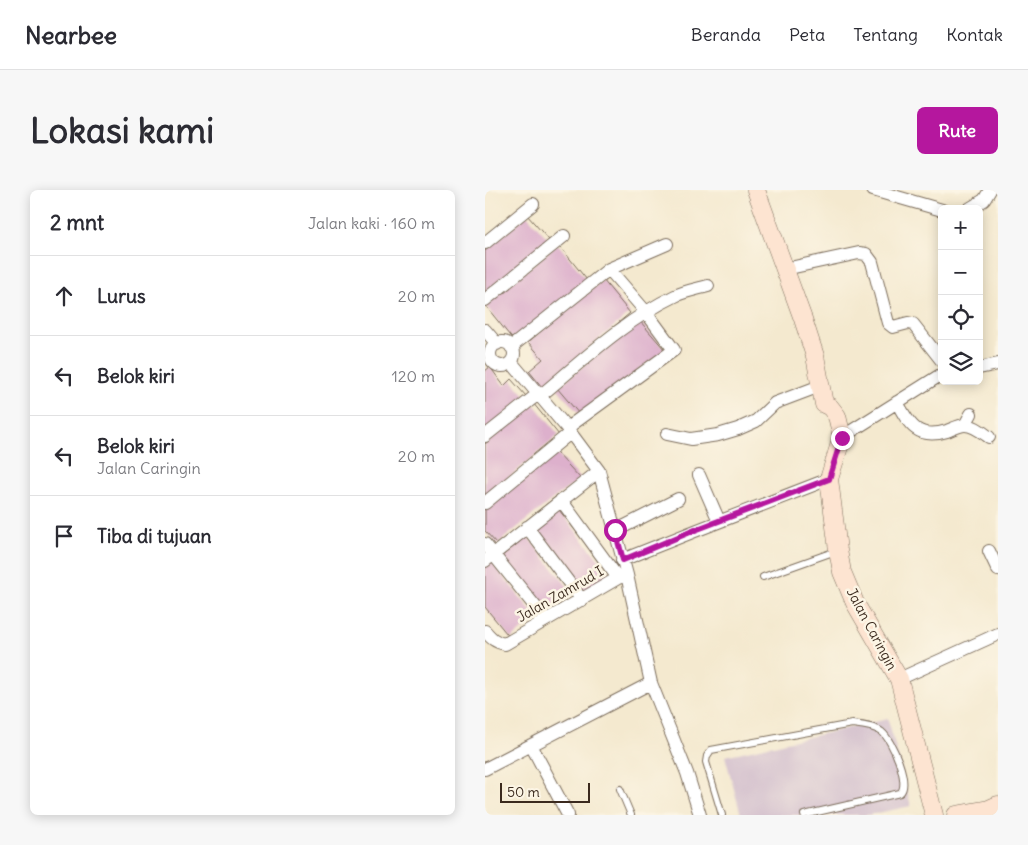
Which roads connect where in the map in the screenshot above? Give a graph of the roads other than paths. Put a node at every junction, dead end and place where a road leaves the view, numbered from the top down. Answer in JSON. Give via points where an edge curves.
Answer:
{"nodes":[{"id":1,"x":755,"y":190,"type":"edge"},
{"id":2,"x":873,"y":190,"type":"edge"},
{"id":3,"x":991,"y":190,"type":"edge"},
{"id":4,"x":533,"y":204,"type":"dead end"},
{"id":5,"x":976,"y":205,"type":"edge"},
{"id":6,"x":938,"y":209,"type":"edge"},
{"id":7,"x":564,"y":236,"type":"dead end"},
{"id":8,"x":486,"y":241,"type":"edge"},
{"id":9,"x":667,"y":244,"type":"dead end"},
{"id":10,"x":609,"y":269,"type":"junction"},
{"id":11,"x":785,"y":269,"type":"junction"},
{"id":12,"x":708,"y":286,"type":"dead end"},
{"id":13,"x":485,"y":300,"type":"edge"},
{"id":14,"x":646,"y":312,"type":"junction"},
{"id":15,"x":485,"y":330,"type":"edge"},
{"id":16,"x":497,"y":344,"type":"junction"},
{"id":17,"x":511,"y":347,"type":"junction"},
{"id":18,"x":938,"y":356,"type":"edge"},
{"id":19,"x":511,"y":362,"type":"junction"},
{"id":20,"x":489,"y":364,"type":"edge"},
{"id":21,"x":998,"y":364,"type":"edge"},
{"id":22,"x":983,"y":367,"type":"edge"},
{"id":23,"x":938,"y":376,"type":"edge"},
{"id":24,"x":820,"y":386,"type":"junction"},
{"id":25,"x":539,"y":395,"type":"junction"},
{"id":26,"x":897,"y":402,"type":"junction"},
{"id":27,"x":568,"y":430,"type":"junction"},
{"id":28,"x":667,"y":434,"type":"dead end"},
{"id":29,"x":485,"y":436,"type":"edge"},
{"id":30,"x":842,"y":438,"type":"junction"},
{"id":31,"x":989,"y":438,"type":"dead end"},
{"id":32,"x":599,"y":471,"type":"junction"},
{"id":33,"x":699,"y":475,"type":"dead end"},
{"id":34,"x":829,"y":479,"type":"junction"},
{"id":35,"x":678,"y":499,"type":"dead end"},
{"id":36,"x":561,"y":500,"type":"junction"},
{"id":37,"x":485,"y":502,"type":"edge"},
{"id":38,"x":719,"y":521,"type":"junction"},
{"id":39,"x":527,"y":527,"type":"junction"},
{"id":40,"x":615,"y":530,"type":"junction"},
{"id":41,"x":485,"y":544,"type":"edge"},
{"id":42,"x":837,"y":550,"type":"junction"},
{"id":43,"x":989,"y":551,"type":"dead end"},
{"id":44,"x":489,"y":558,"type":"edge"},
{"id":45,"x":623,"y":560,"type":"junction"},
{"id":46,"x":998,"y":570,"type":"edge"},
{"id":47,"x":623,"y":576,"type":"junction"},
{"id":48,"x":763,"y":577,"type":"dead end"},
{"id":49,"x":582,"y":600,"type":"junction"},
{"id":50,"x":546,"y":620,"type":"junction"},
{"id":51,"x":485,"y":631,"type":"edge"},
{"id":52,"x":998,"y":634,"type":"edge"},
{"id":53,"x":899,"y":679,"type":"junction"},
{"id":54,"x":651,"y":684,"type":"junction"},
{"id":55,"x":531,"y":745,"type":"junction"},
{"id":56,"x":485,"y":768,"type":"edge"},
{"id":57,"x":620,"y":789,"type":"dead end"},
{"id":58,"x":993,"y":810,"type":"edge"},
{"id":59,"x":568,"y":815,"type":"edge"},
{"id":60,"x":631,"y":815,"type":"edge"},
{"id":61,"x":700,"y":815,"type":"edge"},
{"id":62,"x":722,"y":815,"type":"edge"},
{"id":63,"x":804,"y":815,"type":"edge"},
{"id":64,"x":934,"y":815,"type":"edge"},
{"id":65,"x":956,"y":815,"type":"edge"}],
"edges":[{"from":1,"to":11,"type":"street"},
{"from":2,"to":6,"type":"street"},
{"from":3,"to":5,"type":"street"},
{"from":4,"to":8,"type":"street"},
{"from":7,"to":13,"type":"street"},
{"from":9,"to":10,"type":"street"},
{"from":10,"to":14,"type":"street"},
{"from":10,"to":17,"type":"street"},
{"from":11,"to":18,"type":"street","via":[[866,254],[888,323],[893,327],[913,324]]},
{"from":11,"to":24,"type":"street","via":[[815,356]]},
{"from":12,"to":14,"type":"street","via":[[677,296]]},
{"from":14,"to":25,"type":"street"},
{"from":14,"to":27,"type":"street","via":[[673,350]]},
{"from":15,"to":16,"type":"street"},
{"from":16,"to":17,"type":"street"},
{"from":16,"to":20,"type":"street","via":[[491,350]]},
{"from":17,"to":19,"type":"street","via":[[514,356]]},
{"from":19,"to":20,"type":"street","via":[[501,366]]},
{"from":19,"to":25,"type":"street"},
{"from":21,"to":22,"type":"street"},
{"from":23,"to":26,"type":"street"},
{"from":24,"to":28,"type":"street","via":[[775,403],[756,420],[738,429],[691,438]]},
{"from":24,"to":30,"type":"street","via":[[824,404],[837,416]]},
{"from":25,"to":27,"type":"street"},
{"from":25,"to":29,"type":"street"},
{"from":26,"to":30,"type":"street"},
{"from":26,"to":31,"type":"street","via":[[913,428],[926,434],[935,434],[968,419]]},
{"from":27,"to":32,"type":"street"},
{"from":27,"to":37,"type":"street"},
{"from":30,"to":34,"type":"street","name":"Jalan Caringin"},
{"from":32,"to":36,"type":"street"},
{"from":32,"to":40,"type":"street"},
{"from":33,"to":38,"type":"street"},
{"from":34,"to":38,"type":"street"},
{"from":34,"to":42,"type":"street","name":"Jalan Caringin"},
{"from":35,"to":40,"type":"street"},
{"from":36,"to":39,"type":"street"},
{"from":36,"to":47,"type":"street"},
{"from":38,"to":45,"type":"street"},
{"from":39,"to":44,"type":"street"},
{"from":39,"to":49,"type":"street"},
{"from":40,"to":45,"type":"street"},
{"from":41,"to":44,"type":"street"},
{"from":42,"to":48,"type":"lane"},
{"from":42,"to":53,"type":"street","name":"Jalan Caringin","via":[[855,603]]},
{"from":43,"to":46,"type":"street"},
{"from":44,"to":50,"type":"street"},
{"from":45,"to":47,"type":"street"},
{"from":47,"to":49,"type":"street","name":"Jalan Zamrud I"},
{"from":47,"to":54,"type":"street"},
{"from":49,"to":50,"type":"street","name":"Jalan Zamrud I"},
{"from":50,"to":51,"type":"street","name":"Jalan Zamrud I","via":[[505,644],[497,642]]},
{"from":52,"to":53,"type":"street"},
{"from":53,"to":64,"type":"street","name":"Jalan Caringin"},
{"from":54,"to":55,"type":"street"},
{"from":54,"to":61,"type":"street","via":[[687,773]]},
{"from":55,"to":56,"type":"street"},
{"from":55,"to":59,"type":"street"},
{"from":57,"to":60,"type":"lane"},
{"from":58,"to":65,"type":"street"},
{"from":62,"to":63,"type":"lane","via":[[706,762],[711,750],[852,724],[882,731],[890,741],[902,772],[904,790]]}]}
